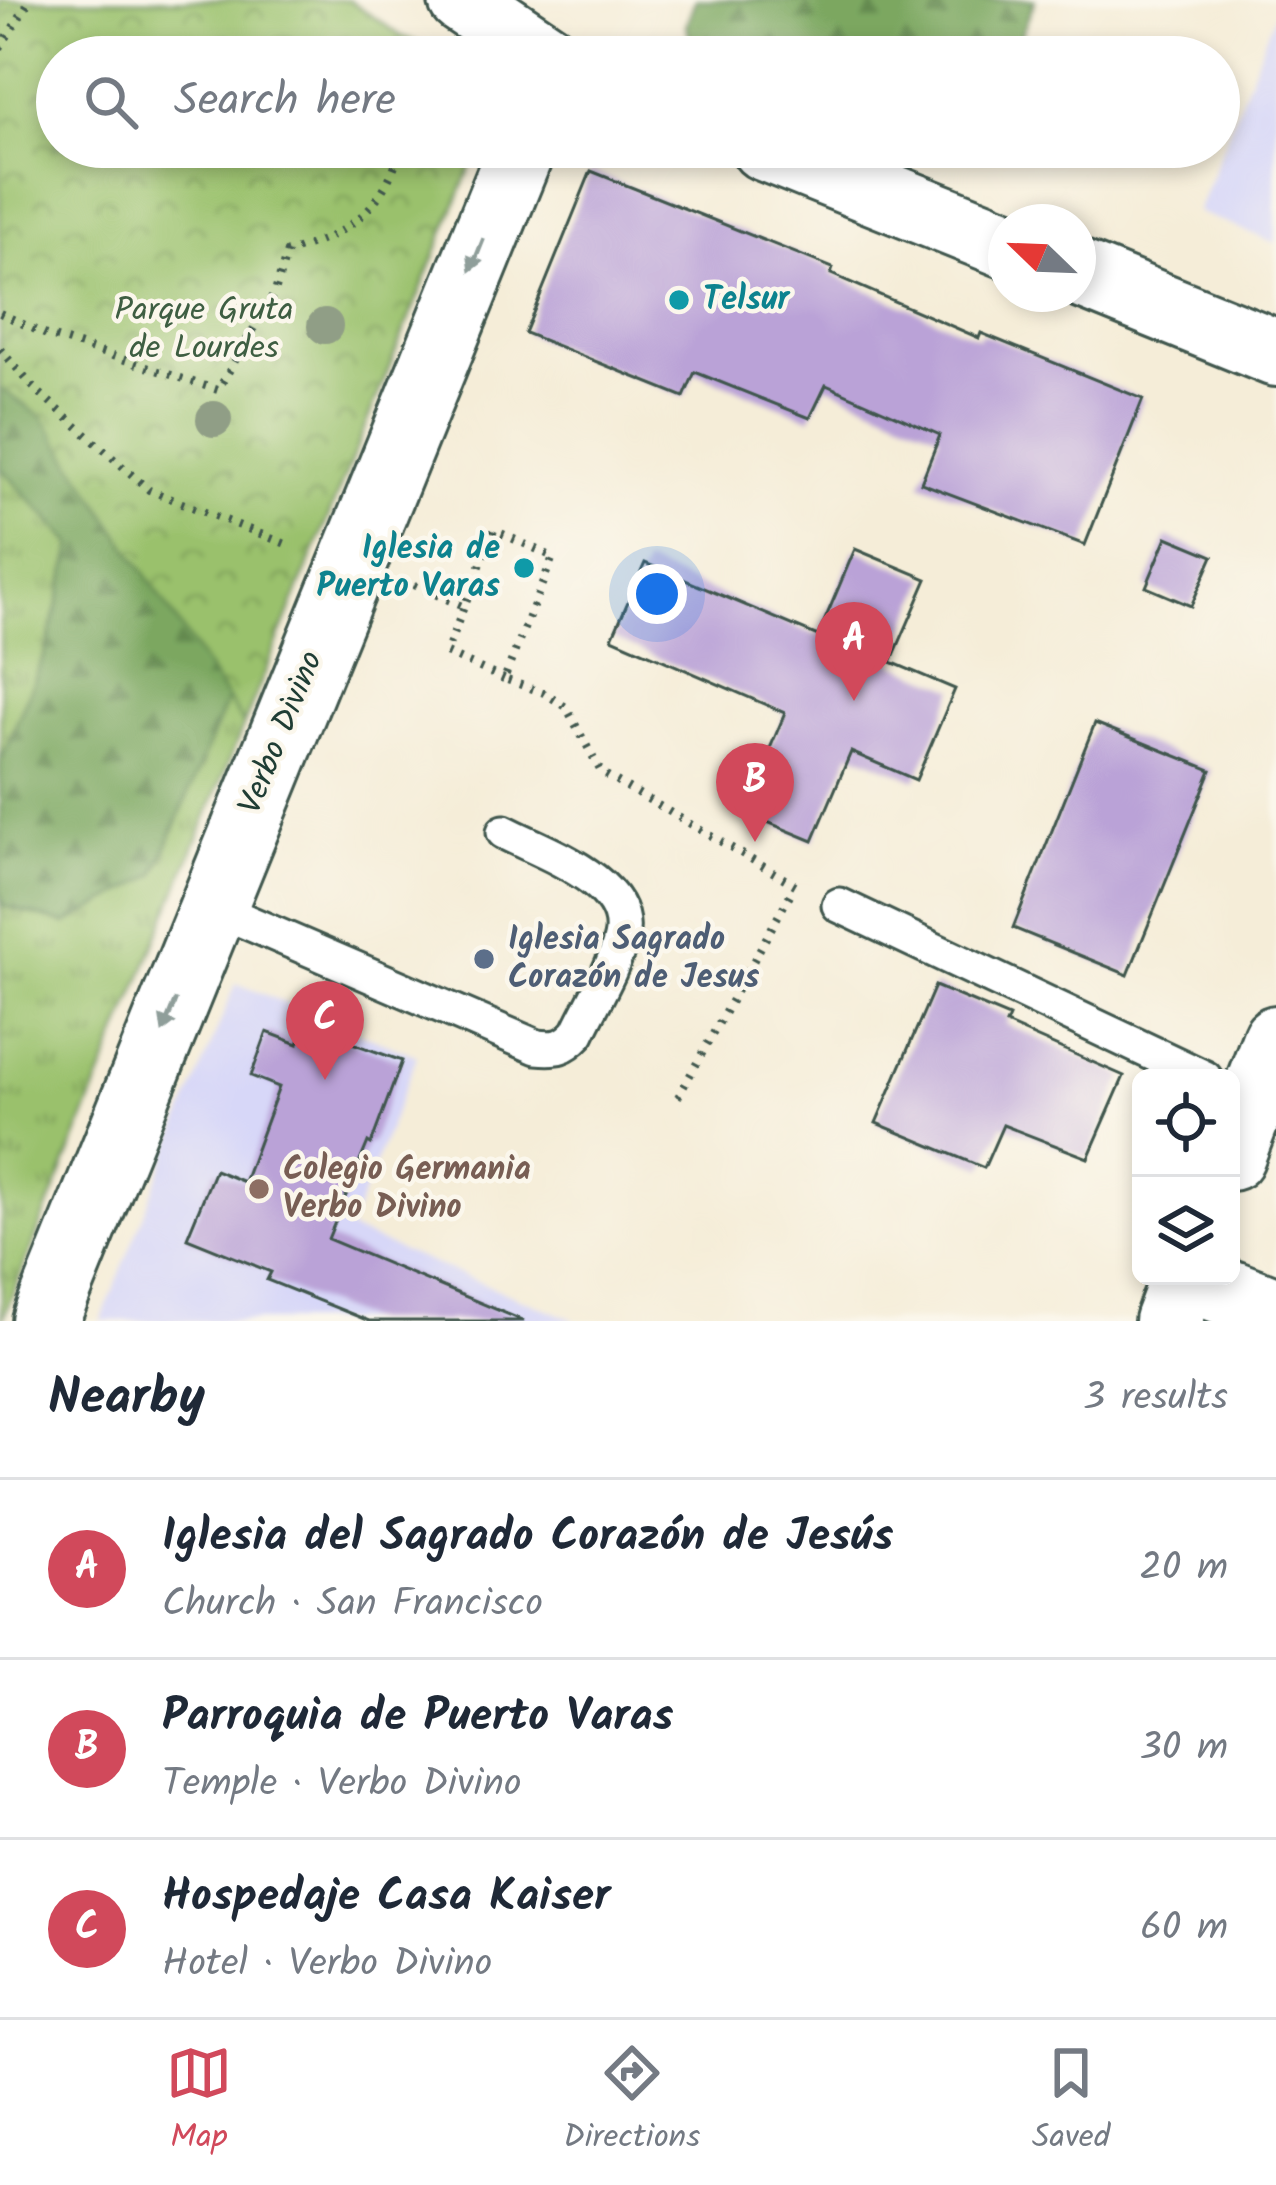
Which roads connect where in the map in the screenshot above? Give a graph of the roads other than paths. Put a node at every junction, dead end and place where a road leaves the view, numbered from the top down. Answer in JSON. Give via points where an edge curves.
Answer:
{"nodes":[{"id":1,"x":462,"y":0,"type":"edge"},
{"id":2,"x":516,"y":36,"type":"edge"},
{"id":3,"x":513,"y":168,"type":"edge"},
{"id":4,"x":816,"y":168,"type":"edge"},
{"id":5,"x":988,"y":237,"type":"edge"},
{"id":6,"x":1096,"y":280,"type":"edge"},
{"id":7,"x":1276,"y":352,"type":"edge"},
{"id":8,"x":504,"y":832,"type":"dead end"},
{"id":9,"x":839,"y":904,"type":"road end"},
{"id":10,"x":212,"y":907,"type":"junction"},
{"id":11,"x":1276,"y":1039,"type":"edge"},
{"id":12,"x":1157,"y":1069,"type":"edge"},
{"id":13,"x":1240,"y":1092,"type":"edge"},
{"id":14,"x":1182,"y":1285,"type":"edge"},
{"id":15,"x":1208,"y":1285,"type":"edge"},
{"id":16,"x":1276,"y":1311,"type":"edge"},
{"id":17,"x":45,"y":1321,"type":"edge"},
{"id":18,"x":1168,"y":1321,"type":"edge"}],
"edges":[{"from":1,"to":2,"type":"street"},
{"from":3,"to":10,"type":"street","name":"Verbo Divino","one_way":true},
{"from":4,"to":5,"type":"street"},
{"from":6,"to":7,"type":"street"},
{"from":8,"to":10,"type":"lane","via":[[592,878],[620,913],[622,937],[578,1033],[556,1049]]},
{"from":9,"to":12,"type":"lane"},
{"from":10,"to":17,"type":"street","name":"Verbo Divino","one_way":true},
{"from":11,"to":13,"type":"street"},
{"from":14,"to":18,"type":"street"},
{"from":15,"to":16,"type":"street"}]}
